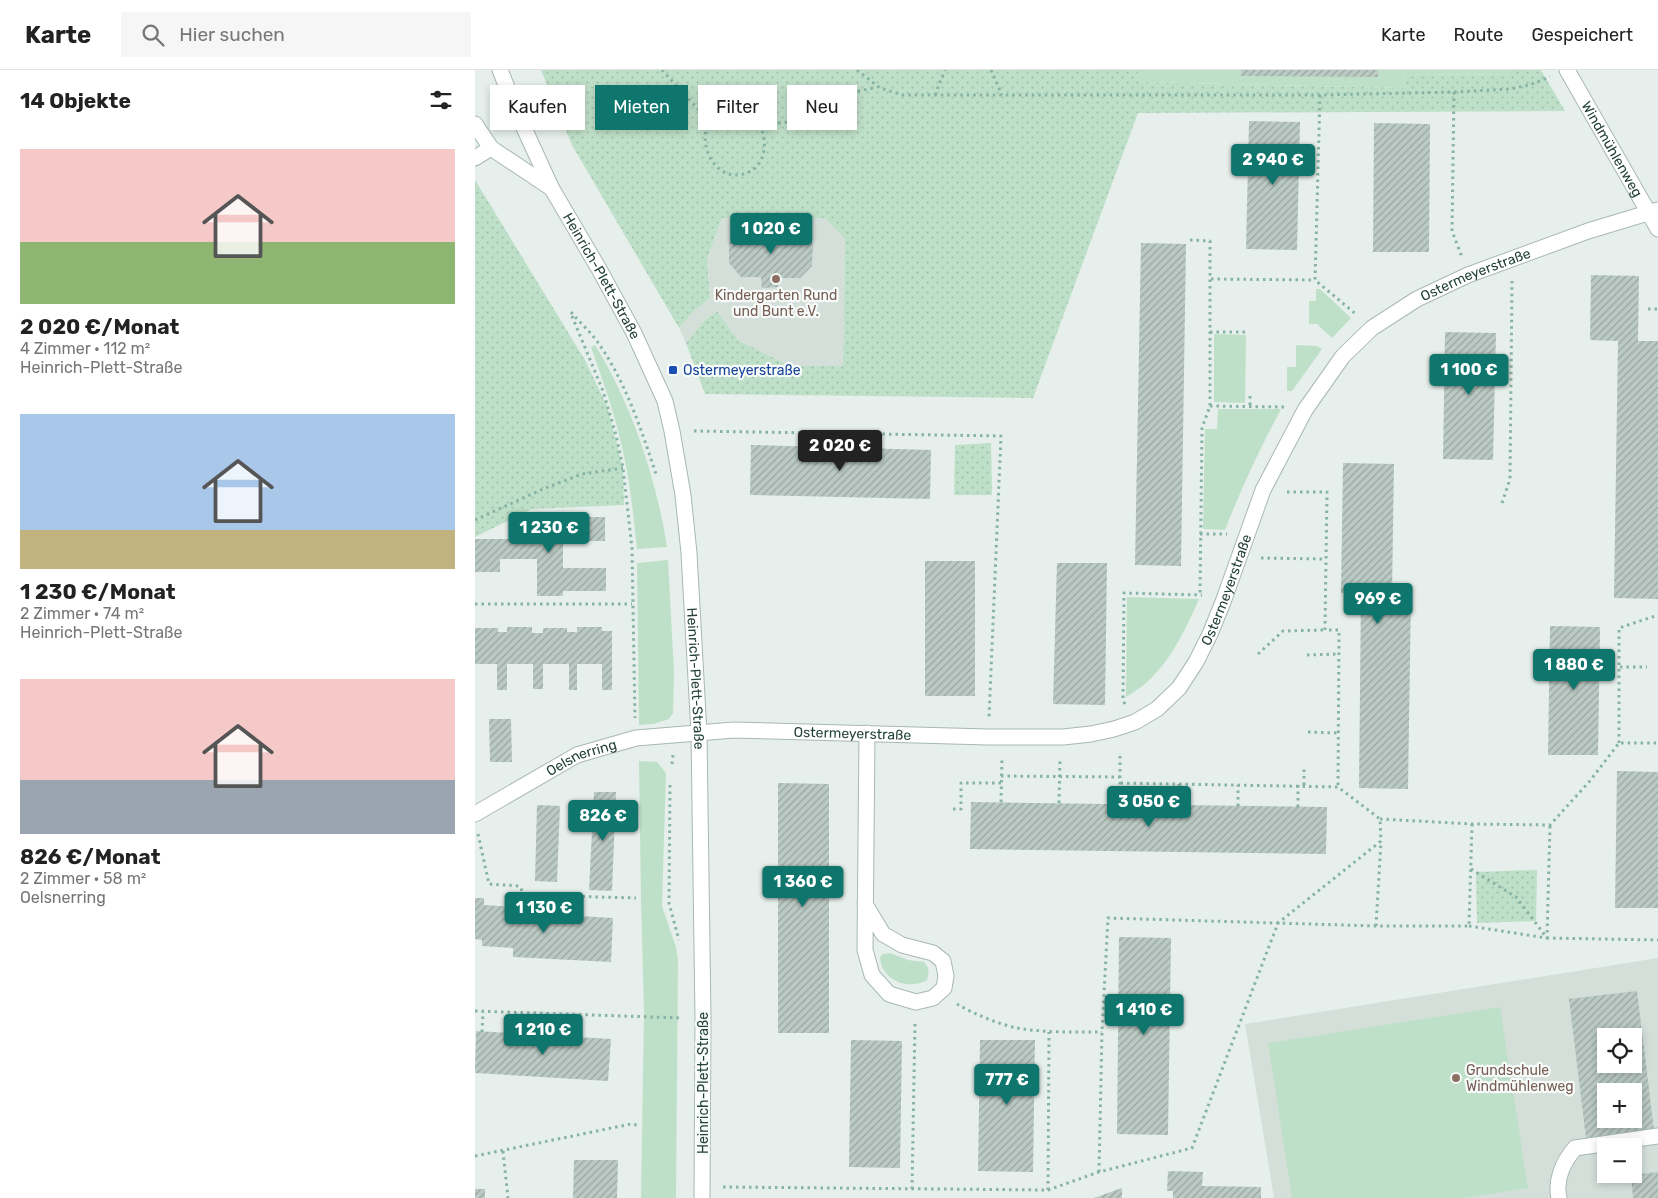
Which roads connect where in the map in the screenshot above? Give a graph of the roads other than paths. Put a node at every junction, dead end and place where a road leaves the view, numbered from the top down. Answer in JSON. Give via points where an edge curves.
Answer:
{"nodes":[{"id":1,"x":500,"y":70,"type":"edge"},
{"id":2,"x":1567,"y":70,"type":"edge"},
{"id":3,"x":475,"y":124,"type":"edge"},
{"id":4,"x":491,"y":148,"type":"junction"},
{"id":5,"x":475,"y":158,"type":"edge"},
{"id":6,"x":552,"y":189,"type":"junction"},
{"id":7,"x":1653,"y":211,"type":"edge"},
{"id":8,"x":1658,"y":229,"type":"edge"},
{"id":9,"x":699,"y":733,"type":"junction"},
{"id":10,"x":867,"y":733,"type":"junction"},
{"id":11,"x":476,"y":821,"type":"edge"},
{"id":12,"x":865,"y":904,"type":"junction"},
{"id":13,"x":1658,"y":1136,"type":"edge"},
{"id":14,"x":702,"y":1193,"type":"edge"},
{"id":15,"x":1559,"y":1198,"type":"edge"}],
"edges":[{"from":1,"to":6,"type":"street","name":"Heinrich-Plett-Straße"},
{"from":2,"to":7,"type":"street","name":"Windmühlenweg"},
{"from":3,"to":4,"type":"street","name":"Heinrich-Plett-Straße"},
{"from":4,"to":5,"type":"street"},
{"from":4,"to":6,"type":"street","name":"Heinrich-Plett-Straße"},
{"from":6,"to":9,"type":"street","name":"Heinrich-Plett-Straße","via":[[635,333],[665,401],[683,495],[689,553]]},
{"from":7,"to":8,"type":"street","name":"Windmühlenweg"},
{"from":7,"to":10,"type":"street","name":"Ostermeyerstraße","via":[[1587,231],[1468,275],[1417,299],[1373,328],[1343,356],[1305,410],[1263,490],[1223,602],[1196,662],[1179,688],[1157,710],[1135,722],[1091,734],[1063,737]]},
{"from":9,"to":10,"type":"street","name":"Ostermeyerstraße","via":[[733,730]]},
{"from":9,"to":11,"type":"street","name":"Oelsnerring","via":[[635,738],[577,755]]},
{"from":9,"to":14,"type":"street","name":"Heinrich-Plett-Straße"},
{"from":10,"to":12,"type":"street"},
{"from":12,"to":12,"type":"street","via":[[865,950],[872,975],[889,994],[916,1002],[933,998],[944,988],[943,961],[933,953],[902,945],[883,934]]},
{"from":13,"to":15,"type":"street","via":[[1575,1148],[1565,1160],[1557,1188]]}]}
